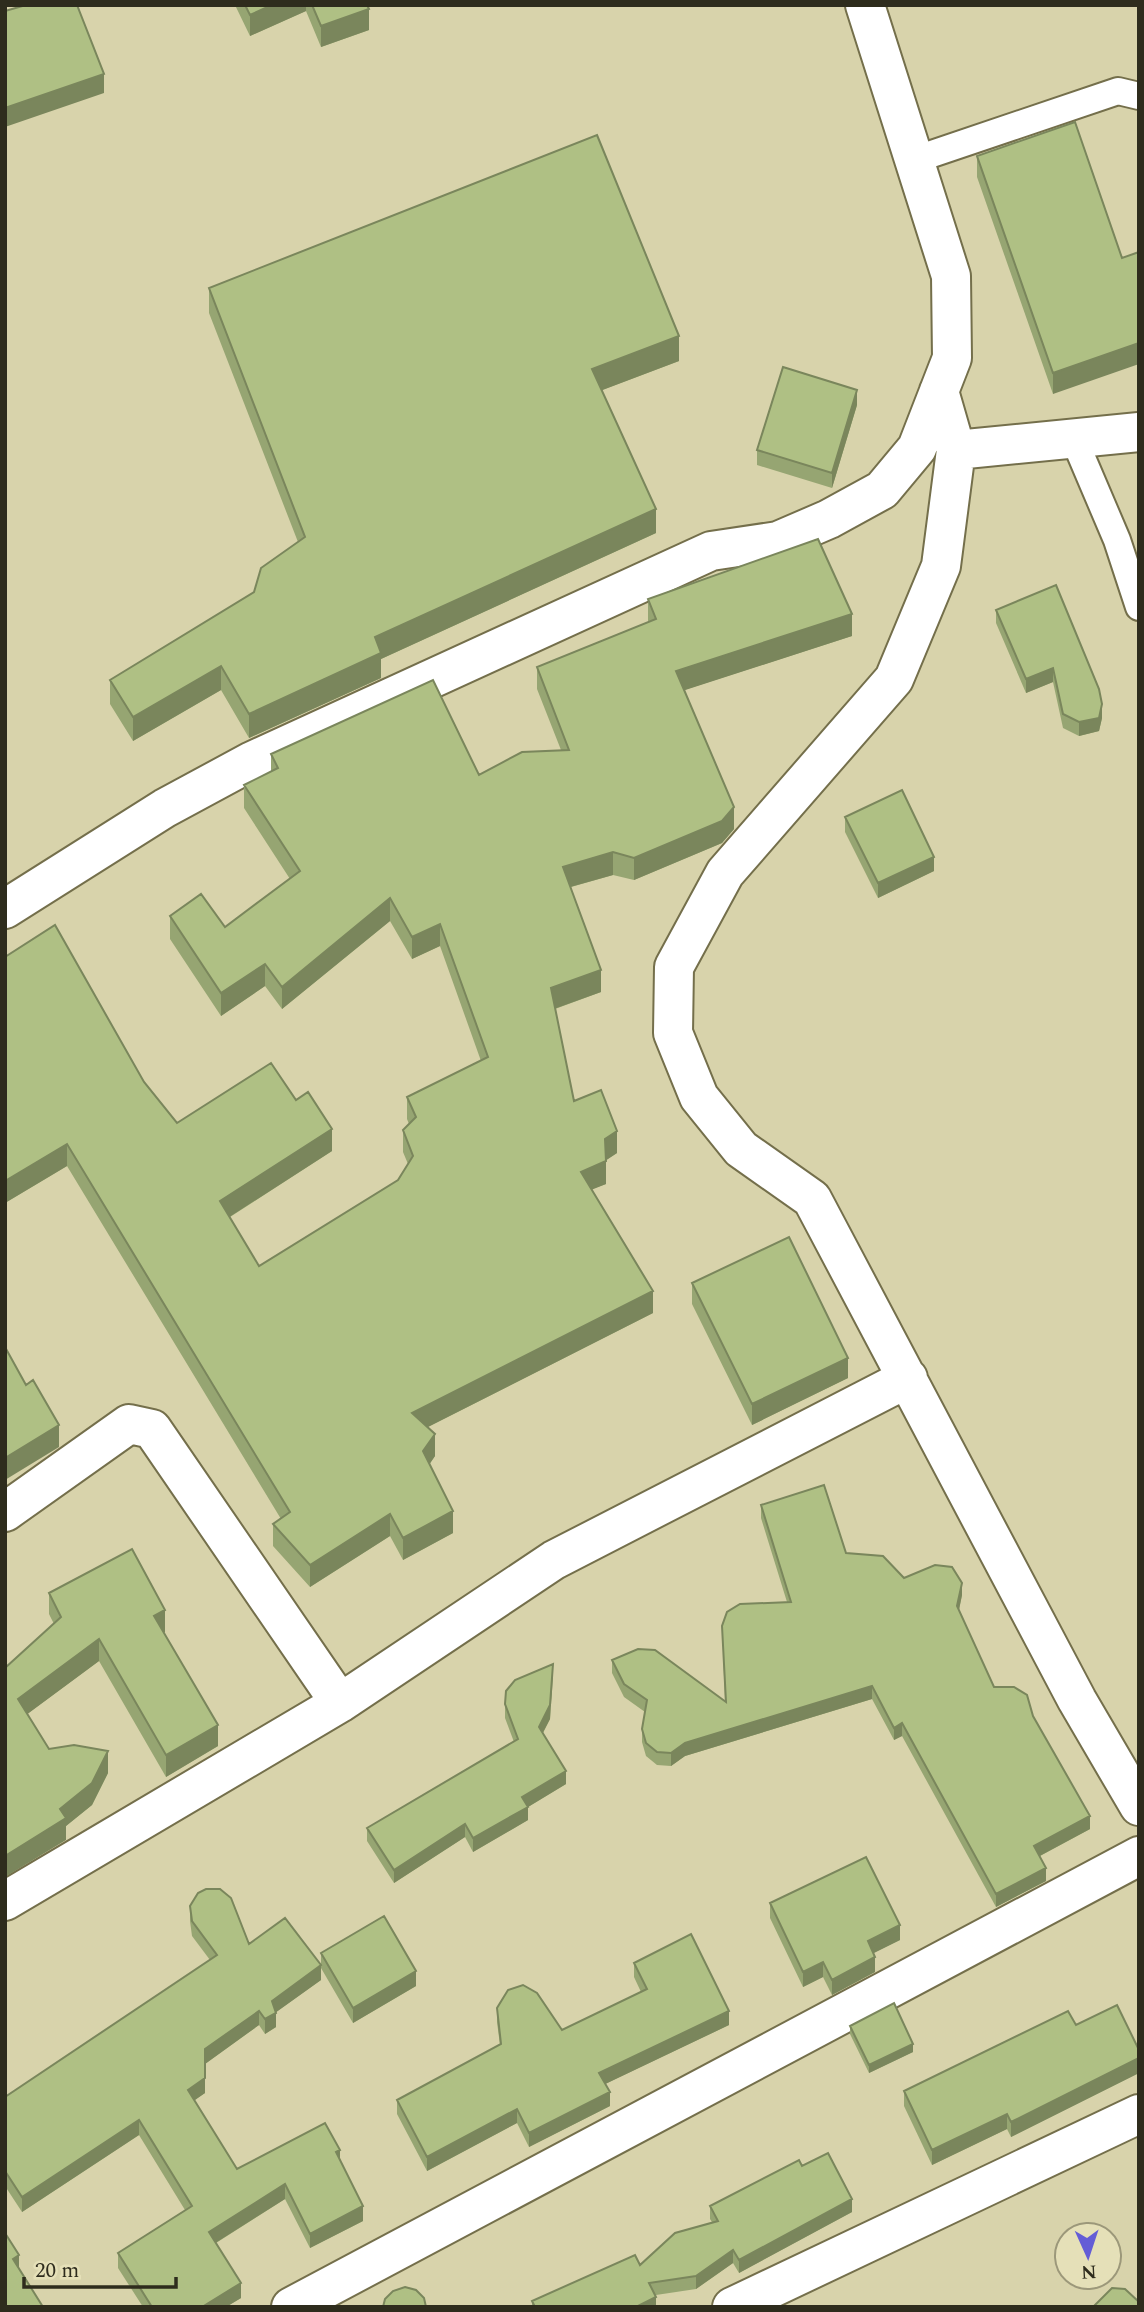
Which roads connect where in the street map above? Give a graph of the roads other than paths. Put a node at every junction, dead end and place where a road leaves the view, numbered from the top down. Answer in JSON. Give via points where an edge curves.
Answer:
{"nodes":[{"id":1,"x":864,"y":5,"type":"edge"},
{"id":2,"x":1139,"y":96,"type":"edge"},
{"id":3,"x":914,"y":160,"type":"junction"},
{"id":4,"x":939,"y":391,"type":"junction"},
{"id":5,"x":1139,"y":432,"type":"edge"},
{"id":6,"x":1074,"y":439,"type":"junction"},
{"id":7,"x":956,"y":450,"type":"junction"},
{"id":8,"x":1139,"y":607,"type":"edge"},
{"id":9,"x":5,"y":909,"type":"edge"},
{"id":10,"x":908,"y":1378,"type":"junction"},
{"id":11,"x":5,"y":1512,"type":"edge"},
{"id":12,"x":340,"y":1703,"type":"junction"},
{"id":13,"x":1139,"y":1806,"type":"edge"},
{"id":14,"x":1139,"y":1856,"type":"edge"},
{"id":15,"x":5,"y":1901,"type":"edge"},
{"id":16,"x":1139,"y":2114,"type":"edge"},
{"id":17,"x":291,"y":2307,"type":"edge"},
{"id":18,"x":732,"y":2307,"type":"edge"}],
"edges":[{"from":1,"to":3,"type":"street"},
{"from":2,"to":3,"type":"lane","via":[[1118,90]]},
{"from":3,"to":4,"type":"street","via":[[951,276],[952,358]]},
{"from":4,"to":7,"type":"street"},
{"from":4,"to":9,"type":"street","via":[[917,448],[882,490],[778,541],[711,551],[252,761],[165,808]]},
{"from":5,"to":6,"type":"street"},
{"from":6,"to":7,"type":"street"},
{"from":6,"to":8,"type":"lane","via":[[1117,540]]},
{"from":7,"to":10,"type":"street","via":[[941,566],[894,678],[724,873],[674,967],[673,1033],[699,1097],[741,1149],[812,1199]]},
{"from":10,"to":12,"type":"street","via":[[554,1560]]},
{"from":10,"to":13,"type":"street","via":[[1077,1700]]},
{"from":11,"to":12,"type":"street","via":[[129,1424],[152,1429]]},
{"from":12,"to":15,"type":"street"},
{"from":14,"to":17,"type":"street"},
{"from":16,"to":18,"type":"street"}]}
